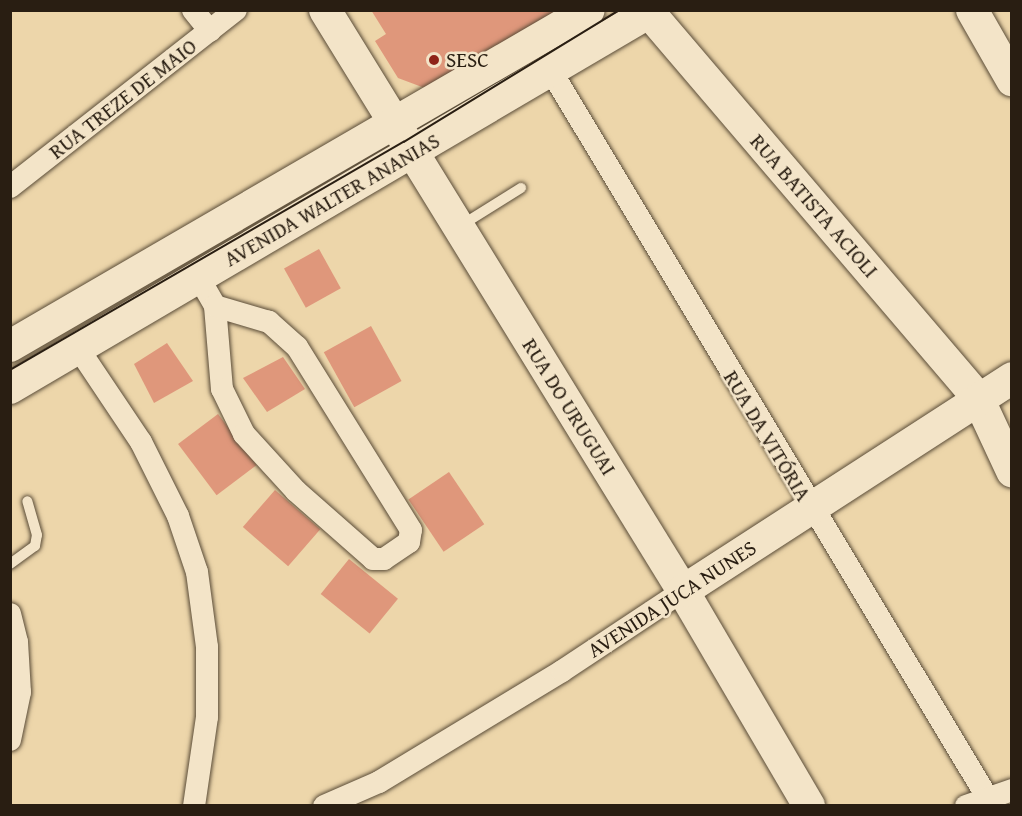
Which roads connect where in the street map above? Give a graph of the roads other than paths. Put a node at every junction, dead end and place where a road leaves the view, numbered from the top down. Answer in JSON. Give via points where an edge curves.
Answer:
{"nodes":[{"id":1,"x":192,"y":10,"type":"edge"},
{"id":2,"x":236,"y":10,"type":"edge"},
{"id":3,"x":325,"y":10,"type":"edge"},
{"id":4,"x":589,"y":10,"type":"edge"},
{"id":5,"x":972,"y":10,"type":"edge"},
{"id":6,"x":650,"y":11,"type":"edge"},
{"id":7,"x":210,"y":31,"type":"junction"},
{"id":8,"x":551,"y":71,"type":"junction"},
{"id":9,"x":1011,"y":80,"type":"edge"},
{"id":10,"x":394,"y":127,"type":"junction"},
{"id":11,"x":411,"y":154,"type":"junction"},
{"id":12,"x":10,"y":187,"type":"edge"},
{"id":13,"x":521,"y":188,"type":"dead end"},
{"id":14,"x":457,"y":227,"type":"junction"},
{"id":15,"x":199,"y":278,"type":"junction"},
{"id":16,"x":215,"y":306,"type":"junction"},
{"id":17,"x":10,"y":346,"type":"edge"},
{"id":18,"x":78,"y":348,"type":"junction"},
{"id":19,"x":1011,"y":378,"type":"edge"},
{"id":20,"x":10,"y":388,"type":"edge"},
{"id":21,"x":978,"y":398,"type":"junction"},
{"id":22,"x":1011,"y":412,"type":"edge"},
{"id":23,"x":1011,"y":471,"type":"edge"},
{"id":24,"x":27,"y":501,"type":"dead end"},
{"id":25,"x":811,"y":509,"type":"junction"},
{"id":26,"x":10,"y":564,"type":"edge"},
{"id":27,"x":683,"y":591,"type":"junction"},
{"id":28,"x":10,"y":614,"type":"edge"},
{"id":29,"x":10,"y":740,"type":"edge"},
{"id":30,"x":1011,"y":790,"type":"edge"},
{"id":31,"x":987,"y":797,"type":"junction"},
{"id":32,"x":194,"y":806,"type":"edge"},
{"id":33,"x":324,"y":806,"type":"edge"},
{"id":34,"x":809,"y":806,"type":"edge"},
{"id":35,"x":966,"y":806,"type":"edge"}],
"edges":[{"from":1,"to":7,"type":"street"},
{"from":2,"to":7,"type":"street","name":"RUA TREZE DE MAIO"},
{"from":3,"to":10,"type":"street","name":"RUA DO URUGUAI"},
{"from":4,"to":10,"type":"street","name":"AVENIDA WALTER ANANIAS"},
{"from":5,"to":9,"type":"street"},
{"from":6,"to":8,"type":"street","name":"AVENIDA WALTER ANANIAS"},
{"from":6,"to":21,"type":"street","name":"RUA BATISTA ACIOLI"},
{"from":7,"to":12,"type":"street","name":"RUA TREZE DE MAIO"},
{"from":8,"to":11,"type":"street","name":"AVENIDA WALTER ANANIAS"},
{"from":8,"to":25,"type":"street","name":"RUA DA VITÓRIA"},
{"from":10,"to":11,"type":"street","name":"RUA DO URUGUAI"},
{"from":10,"to":17,"type":"street","name":"AVENIDA WALTER ANANIAS"},
{"from":11,"to":14,"type":"street","name":"RUA DO URUGUAI"},
{"from":11,"to":15,"type":"street","name":"AVENIDA WALTER ANANIAS"},
{"from":13,"to":14,"type":"lane"},
{"from":14,"to":27,"type":"street","name":"RUA DO URUGUAI"},
{"from":15,"to":16,"type":"street"},
{"from":15,"to":18,"type":"street","name":"AVENIDA WALTER ANANIAS"},
{"from":16,"to":16,"type":"street","via":[[222,389],[244,434],[296,490],[373,559],[384,559],[409,542],[411,530],[297,347],[269,322]]},
{"from":18,"to":20,"type":"street","name":"AVENIDA WALTER ANANIAS"},
{"from":18,"to":32,"type":"street","via":[[141,442],[178,516],[197,572],[207,647],[207,717]]},
{"from":19,"to":21,"type":"street","name":"AVENIDA JUCA NUNES"},
{"from":21,"to":22,"type":"street"},
{"from":21,"to":23,"type":"street"},
{"from":21,"to":25,"type":"street","name":"AVENIDA JUCA NUNES"},
{"from":24,"to":26,"type":"lane","via":[[37,535],[35,546]]},
{"from":25,"to":27,"type":"street","name":"AVENIDA JUCA NUNES"},
{"from":25,"to":31,"type":"street","name":"RUA DA VITÓRIA"},
{"from":27,"to":33,"type":"street","name":"AVENIDA JUCA NUNES","via":[[379,782]]},
{"from":27,"to":34,"type":"street","name":"RUA DO URUGUAI"},
{"from":28,"to":29,"type":"street","via":[[17,642],[20,692]]},
{"from":30,"to":31,"type":"street"},
{"from":31,"to":35,"type":"street"}]}
